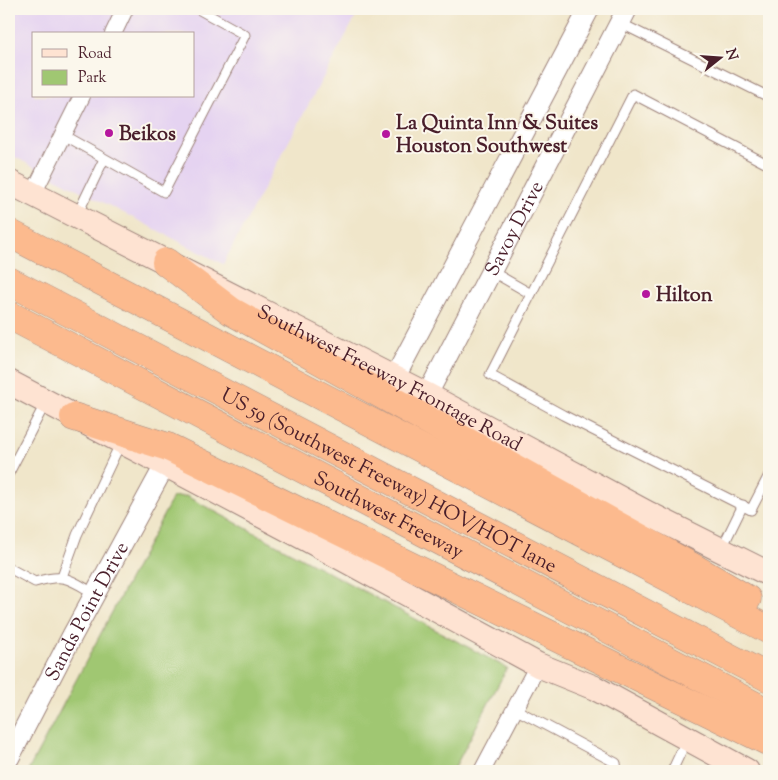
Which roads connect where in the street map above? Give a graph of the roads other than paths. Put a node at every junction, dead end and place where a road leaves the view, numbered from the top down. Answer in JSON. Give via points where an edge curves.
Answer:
{"nodes":[{"id":1,"x":125,"y":9,"type":"edge"},
{"id":2,"x":198,"y":9,"type":"edge"},
{"id":3,"x":589,"y":9,"type":"edge"},
{"id":4,"x":623,"y":16,"type":"edge"},
{"id":5,"x":114,"y":32,"type":"edge"},
{"id":6,"x":769,"y":97,"type":"edge"},
{"id":7,"x":81,"y":98,"type":"edge"},
{"id":8,"x":62,"y":136,"type":"junction"},
{"id":9,"x":104,"y":158,"type":"junction"},
{"id":10,"x":769,"y":165,"type":"edge"},
{"id":11,"x":9,"y":182,"type":"edge"},
{"id":12,"x":33,"y":194,"type":"junction"},
{"id":13,"x":76,"y":216,"type":"junction"},
{"id":14,"x":9,"y":233,"type":"edge"},
{"id":15,"x":166,"y":262,"type":"junction"},
{"id":16,"x":491,"y":271,"type":"junction"},
{"id":17,"x":9,"y":281,"type":"edge"},
{"id":18,"x":531,"y":294,"type":"junction"},
{"id":19,"x":9,"y":315,"type":"edge"},
{"id":20,"x":394,"y":379,"type":"junction"},
{"id":21,"x":9,"y":382,"type":"edge"},
{"id":22,"x":427,"y":396,"type":"junction"},
{"id":23,"x":46,"y":402,"type":"junction"},
{"id":24,"x":74,"y":417,"type":"junction"},
{"id":25,"x":121,"y":442,"type":"junction"},
{"id":26,"x":165,"y":465,"type":"junction"},
{"id":27,"x":9,"y":473,"type":"edge"},
{"id":28,"x":769,"y":475,"type":"edge"},
{"id":29,"x":743,"y":505,"type":"junction"},
{"id":30,"x":721,"y":550,"type":"junction"},
{"id":31,"x":9,"y":568,"type":"edge"},
{"id":32,"x":769,"y":573,"type":"edge"},
{"id":33,"x":62,"y":577,"type":"junction"},
{"id":34,"x":95,"y":594,"type":"junction"},
{"id":35,"x":769,"y":618,"type":"edge"},
{"id":36,"x":769,"y":630,"type":"edge"},
{"id":37,"x":538,"y":665,"type":"junction"},
{"id":38,"x":769,"y":678,"type":"edge"},
{"id":39,"x":514,"y":710,"type":"junction"},
{"id":40,"x":769,"y":713,"type":"edge"},
{"id":41,"x":688,"y":739,"type":"junction"},
{"id":42,"x":769,"y":742,"type":"edge"},
{"id":43,"x":9,"y":758,"type":"edge"},
{"id":44,"x":482,"y":771,"type":"edge"},
{"id":45,"x":617,"y":771,"type":"edge"},
{"id":46,"x":672,"y":771,"type":"edge"},
{"id":47,"x":748,"y":771,"type":"edge"}],
"edges":[{"from":1,"to":5,"type":"street"},
{"from":2,"to":9,"type":"lane","via":[[245,35],[164,192]]},
{"from":3,"to":20,"type":"street","name":"Savoy Drive"},
{"from":4,"to":6,"type":"lane"},
{"from":4,"to":16,"type":"street","name":"Savoy Drive"},
{"from":7,"to":8,"type":"street"},
{"from":8,"to":9,"type":"lane"},
{"from":8,"to":12,"type":"street"},
{"from":9,"to":13,"type":"lane"},
{"from":10,"to":18,"type":"lane","via":[[633,94]]},
{"from":11,"to":12,"type":"main road","name":"Southwest Freeway Frontage Road"},
{"from":12,"to":13,"type":"main road","name":"Southwest Freeway Frontage Road"},
{"from":13,"to":15,"type":"main road","name":"Southwest Freeway Frontage Road"},
{"from":14,"to":36,"type":"highway"},
{"from":15,"to":20,"type":"main road","name":"Southwest Freeway Frontage Road"},
{"from":15,"to":35,"type":"highway","via":[[231,311],[744,596]]},
{"from":16,"to":18,"type":"lane"},
{"from":16,"to":22,"type":"street","name":"Savoy Drive"},
{"from":17,"to":38,"type":"highway","name":"US 59 (Southwest Freeway) HOV/HOT lane"},
{"from":18,"to":29,"type":"lane","via":[[490,375]]},
{"from":19,"to":40,"type":"highway","name":"Southwest Freeway"},
{"from":20,"to":22,"type":"main road","name":"Southwest Freeway Frontage Road"},
{"from":21,"to":23,"type":"main road"},
{"from":22,"to":30,"type":"main road","name":"Southwest Freeway Frontage Road"},
{"from":23,"to":24,"type":"main road"},
{"from":23,"to":27,"type":"lane"},
{"from":24,"to":25,"type":"main road"},
{"from":24,"to":42,"type":"highway","via":[[168,447]]},
{"from":25,"to":26,"type":"main road"},
{"from":25,"to":33,"type":"lane","via":[[77,535]]},
{"from":26,"to":34,"type":"street","name":"Sands Point Drive"},
{"from":26,"to":37,"type":"main road"},
{"from":28,"to":29,"type":"lane","via":[[752,510]]},
{"from":29,"to":30,"type":"lane"},
{"from":30,"to":32,"type":"main road","name":"Southwest Freeway Frontage Road"},
{"from":31,"to":33,"type":"lane","via":[[35,582]]},
{"from":33,"to":34,"type":"lane"},
{"from":34,"to":43,"type":"street","name":"Sands Point Drive"},
{"from":37,"to":39,"type":"street"},
{"from":37,"to":41,"type":"main road","via":[[595,688]]},
{"from":39,"to":44,"type":"street"},
{"from":39,"to":45,"type":"lane","via":[[616,763]]},
{"from":41,"to":46,"type":"lane"},
{"from":41,"to":47,"type":"main road"}]}
